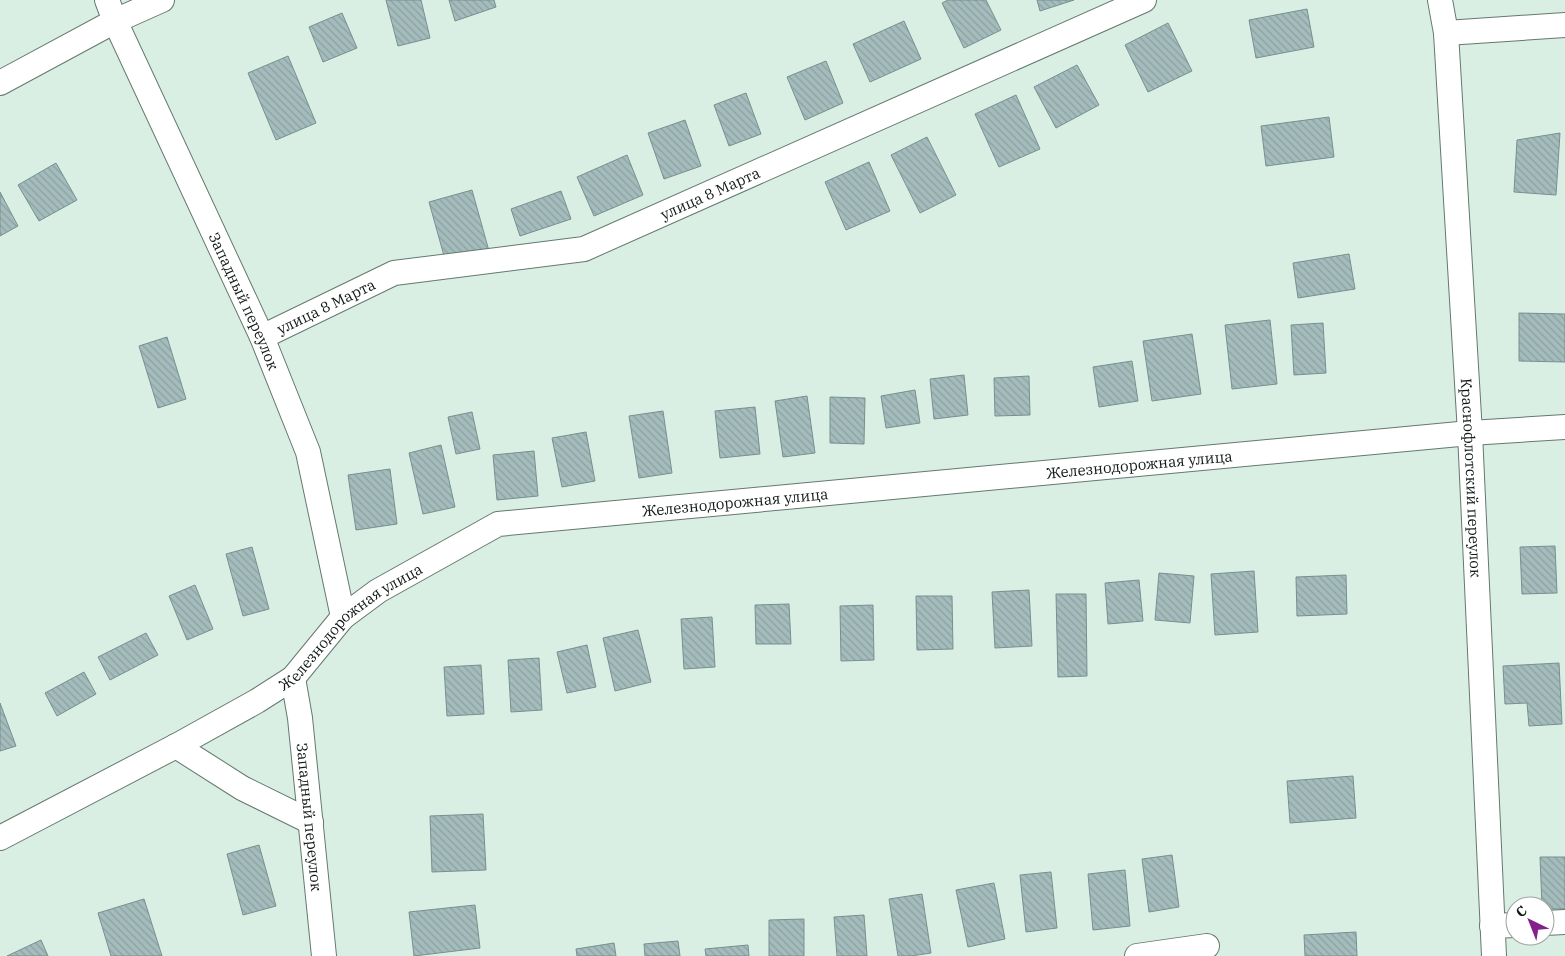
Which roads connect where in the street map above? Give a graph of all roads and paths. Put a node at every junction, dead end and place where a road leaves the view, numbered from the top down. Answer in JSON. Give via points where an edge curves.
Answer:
{"nodes":[{"id":1,"x":162,"y":0,"type":"edge"},
{"id":2,"x":1144,"y":0,"type":"edge"},
{"id":3,"x":1440,"y":0,"type":"edge"},
{"id":4,"x":111,"y":10,"type":"edge"},
{"id":5,"x":1565,"y":25,"type":"edge"},
{"id":6,"x":1446,"y":33,"type":"junction"},
{"id":7,"x":0,"y":83,"type":"edge"},
{"id":8,"x":262,"y":337,"type":"junction"},
{"id":9,"x":1565,"y":427,"type":"edge"},
{"id":10,"x":1470,"y":433,"type":"junction"},
{"id":11,"x":343,"y":617,"type":"junction"},
{"id":12,"x":293,"y":678,"type":"junction"},
{"id":13,"x":176,"y":746,"type":"junction"},
{"id":14,"x":311,"y":822,"type":"junction"},
{"id":15,"x":0,"y":838,"type":"edge"},
{"id":16,"x":1503,"y":926,"type":"edge"},
{"id":17,"x":1207,"y":946,"type":"dead end"},
{"id":18,"x":324,"y":956,"type":"edge"},
{"id":19,"x":1137,"y":956,"type":"edge"},
{"id":20,"x":1494,"y":956,"type":"edge"}],
"edges":[{"from":1,"to":4,"type":"street"},
{"from":2,"to":8,"type":"street","name":"улица 8 Марта","via":[[584,249],[394,274]]},
{"from":3,"to":6,"type":"street","name":"Краснофлотский переулок"},
{"from":4,"to":7,"type":"street"},
{"from":4,"to":8,"type":"street","name":"Западный переулок"},
{"from":5,"to":6,"type":"street"},
{"from":6,"to":10,"type":"street","name":"Краснофлотский переулок"},
{"from":8,"to":11,"type":"street","name":"Западный переулок","via":[[308,452]]},
{"from":9,"to":10,"type":"street","name":"Железнодорожная улица"},
{"from":10,"to":11,"type":"street","name":"Железнодорожная улица","via":[[498,524],[378,590]]},
{"from":10,"to":16,"type":"street","name":"Краснофлотский переулок"},
{"from":11,"to":12,"type":"street","name":"Железнодорожная улица"},
{"from":12,"to":13,"type":"street","name":"Железнодорожная улица"},
{"from":12,"to":14,"type":"street","name":"Западный переулок"},
{"from":13,"to":14,"type":"street","via":[[242,788]]},
{"from":13,"to":15,"type":"street","name":"Железнодорожная улица"},
{"from":14,"to":18,"type":"street","name":"Западный переулок"},
{"from":16,"to":20,"type":"street","name":"Краснофлотский переулок"},
{"from":17,"to":19,"type":"street"}]}
